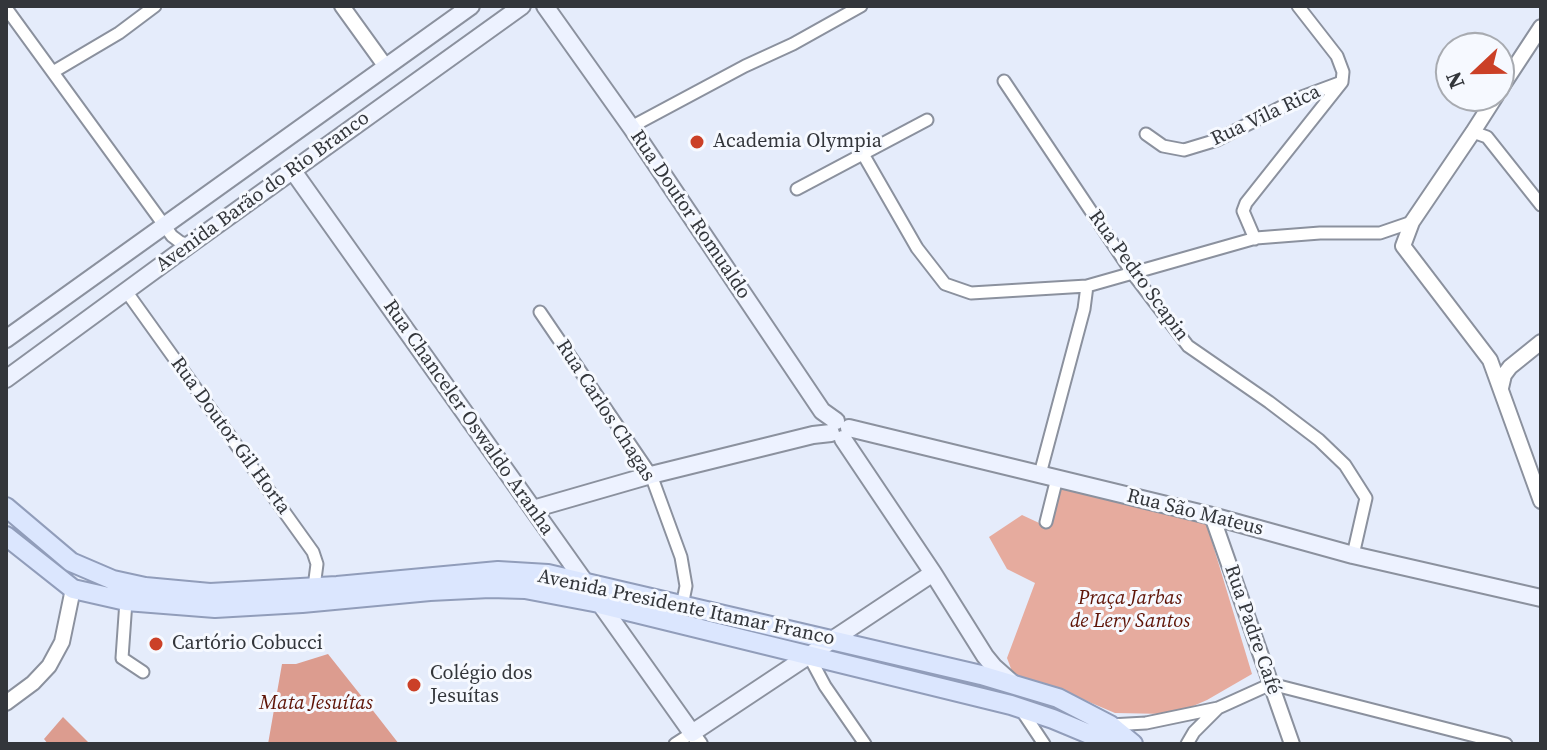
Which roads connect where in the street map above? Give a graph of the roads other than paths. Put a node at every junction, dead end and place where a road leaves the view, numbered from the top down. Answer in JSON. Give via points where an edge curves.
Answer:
{"nodes":[{"id":1,"x":155,"y":6,"type":"edge"},
{"id":2,"x":342,"y":6,"type":"edge"},
{"id":3,"x":471,"y":6,"type":"edge"},
{"id":4,"x":522,"y":6,"type":"edge"},
{"id":5,"x":545,"y":6,"type":"edge"},
{"id":6,"x":861,"y":6,"type":"edge"},
{"id":7,"x":1298,"y":6,"type":"edge"},
{"id":8,"x":6,"y":8,"type":"edge"},
{"id":9,"x":1541,"y":27,"type":"edge"},
{"id":10,"x":386,"y":67,"type":"junction"},
{"id":11,"x":1515,"y":67,"type":"edge"},
{"id":12,"x":53,"y":72,"type":"junction"},
{"id":13,"x":1004,"y":81,"type":"dead end"},
{"id":14,"x":1342,"y":82,"type":"junction"},
{"id":15,"x":1486,"y":112,"type":"edge"},
{"id":16,"x":927,"y":120,"type":"dead end"},
{"id":17,"x":631,"y":127,"type":"junction"},
{"id":18,"x":1473,"y":132,"type":"junction"},
{"id":19,"x":1146,"y":134,"type":"dead end"},
{"id":20,"x":863,"y":154,"type":"junction"},
{"id":21,"x":293,"y":171,"type":"junction"},
{"id":22,"x":797,"y":189,"type":"dead end"},
{"id":23,"x":1541,"y":205,"type":"edge"},
{"id":24,"x":1412,"y":222,"type":"junction"},
{"id":25,"x":164,"y":226,"type":"junction"},
{"id":26,"x":1380,"y":233,"type":"junction"},
{"id":27,"x":1255,"y":239,"type":"junction"},
{"id":28,"x":189,"y":245,"type":"junction"},
{"id":29,"x":1403,"y":246,"type":"junction"},
{"id":30,"x":1133,"y":274,"type":"junction"},
{"id":31,"x":1087,"y":286,"type":"junction"},
{"id":32,"x":126,"y":291,"type":"junction"},
{"id":33,"x":540,"y":312,"type":"dead end"},
{"id":34,"x":6,"y":339,"type":"edge"},
{"id":35,"x":1541,"y":342,"type":"edge"},
{"id":36,"x":1490,"y":360,"type":"junction"},
{"id":37,"x":1510,"y":367,"type":"junction"},
{"id":38,"x":6,"y":379,"type":"edge"},
{"id":39,"x":1501,"y":388,"type":"junction"},
{"id":40,"x":836,"y":427,"type":"junction"},
{"id":41,"x":651,"y":475,"type":"junction"},
{"id":42,"x":1049,"y":476,"type":"junction"},
{"id":43,"x":1541,"y":501,"type":"edge"},
{"id":44,"x":6,"y":507,"type":"edge"},
{"id":45,"x":533,"y":509,"type":"junction"},
{"id":46,"x":1212,"y":516,"type":"junction"},
{"id":47,"x":1046,"y":522,"type":"dead end"},
{"id":48,"x":6,"y":536,"type":"edge"},
{"id":49,"x":1353,"y":555,"type":"junction"},
{"id":50,"x":933,"y":573,"type":"junction"},
{"id":51,"x":585,"y":583,"type":"junction"},
{"id":52,"x":314,"y":587,"type":"junction"},
{"id":53,"x":73,"y":589,"type":"junction"},
{"id":54,"x":175,"y":591,"type":"junction"},
{"id":55,"x":1541,"y":598,"type":"edge"},
{"id":56,"x":126,"y":601,"type":"junction"},
{"id":57,"x":599,"y":603,"type":"junction"},
{"id":58,"x":682,"y":606,"type":"junction"},
{"id":59,"x":834,"y":640,"type":"junction"},
{"id":60,"x":809,"y":656,"type":"junction"},
{"id":61,"x":985,"y":656,"type":"junction"},
{"id":62,"x":839,"y":662,"type":"junction"},
{"id":63,"x":143,"y":672,"type":"dead end"},
{"id":64,"x":981,"y":675,"type":"junction"},
{"id":65,"x":1013,"y":684,"type":"junction"},
{"id":66,"x":1271,"y":684,"type":"junction"},
{"id":67,"x":825,"y":686,"type":"junction"},
{"id":68,"x":6,"y":703,"type":"edge"},
{"id":69,"x":1020,"y":707,"type":"junction"},
{"id":70,"x":1218,"y":708,"type":"junction"},
{"id":71,"x":1110,"y":725,"type":"junction"},
{"id":72,"x":696,"y":739,"type":"edge"},
{"id":73,"x":675,"y":744,"type":"edge"},
{"id":74,"x":865,"y":744,"type":"edge"},
{"id":75,"x":1044,"y":744,"type":"edge"},
{"id":76,"x":1113,"y":744,"type":"edge"},
{"id":77,"x":1133,"y":744,"type":"edge"},
{"id":78,"x":1187,"y":744,"type":"edge"},
{"id":79,"x":1292,"y":744,"type":"edge"},
{"id":80,"x":1506,"y":744,"type":"edge"}],
"edges":[{"from":1,"to":12,"type":"street"},
{"from":2,"to":10,"type":"street"},
{"from":3,"to":10,"type":"main road","name":"Avenida Barão do Rio Branco"},
{"from":4,"to":21,"type":"main road","name":"Avenida Barão do Rio Branco"},
{"from":5,"to":17,"type":"main road","name":"Rua Doutor Romualdo"},
{"from":6,"to":17,"type":"street"},
{"from":7,"to":14,"type":"street","via":[[1337,56]]},
{"from":8,"to":12,"type":"street"},
{"from":9,"to":11,"type":"street"},
{"from":10,"to":25,"type":"main road","name":"Avenida Barão do Rio Branco"},
{"from":12,"to":25,"type":"street"},
{"from":13,"to":30,"type":"street","name":"Rua Pedro Scapin"},
{"from":14,"to":19,"type":"street","name":"Rua Vila Rica","via":[[1184,150],[1163,146]]},
{"from":14,"to":27,"type":"street","via":[[1246,203],[1243,211]]},
{"from":15,"to":18,"type":"street"},
{"from":16,"to":20,"type":"street"},
{"from":17,"to":40,"type":"main road","name":"Rua Doutor Romualdo"},
{"from":18,"to":23,"type":"street","via":[[1487,137]]},
{"from":18,"to":24,"type":"street"},
{"from":20,"to":22,"type":"street"},
{"from":20,"to":31,"type":"street","via":[[917,248],[945,284],[971,293]]},
{"from":21,"to":28,"type":"main road","name":"Avenida Barão do Rio Branco"},
{"from":21,"to":45,"type":"main road","name":"Rua Chanceler Oswaldo Aranha"},
{"from":24,"to":26,"type":"street"},
{"from":24,"to":29,"type":"street"},
{"from":25,"to":28,"type":"street"},
{"from":25,"to":34,"type":"main road","name":"Avenida Barão do Rio Branco"},
{"from":26,"to":27,"type":"street"},
{"from":26,"to":29,"type":"street"},
{"from":27,"to":30,"type":"street"},
{"from":28,"to":32,"type":"main road","name":"Avenida Barão do Rio Branco"},
{"from":29,"to":36,"type":"street"},
{"from":30,"to":31,"type":"street"},
{"from":30,"to":49,"type":"street","name":"Rua Pedro Scapin","via":[[1188,346],[1269,402],[1345,465],[1366,498]]},
{"from":31,"to":42,"type":"street"},
{"from":32,"to":38,"type":"main road","name":"Avenida Barão do Rio Branco"},
{"from":32,"to":52,"type":"street","name":"Rua Doutor Gil Horta","via":[[313,552]]},
{"from":33,"to":41,"type":"street","name":"Rua Carlos Chagas"},
{"from":35,"to":37,"type":"street"},
{"from":36,"to":37,"type":"street"},
{"from":36,"to":39,"type":"street"},
{"from":37,"to":39,"type":"street"},
{"from":39,"to":43,"type":"street"},
{"from":40,"to":41,"type":"main road","name":"Rua São Mateus"},
{"from":40,"to":42,"type":"main road","name":"Rua São Mateus"},
{"from":40,"to":50,"type":"main road","name":"Rua Doutor Romualdo"},
{"from":41,"to":45,"type":"main road","name":"Rua São Mateus"},
{"from":41,"to":58,"type":"street","name":"Rua Carlos Chagas","via":[[681,557],[686,586]]},
{"from":42,"to":46,"type":"main road","name":"Rua São Mateus"},
{"from":42,"to":47,"type":"street"},
{"from":44,"to":54,"type":"main road","name":"Avenida Presidente Itamar Franco","via":[[87,571]]},
{"from":45,"to":51,"type":"main road","name":"Rua Chanceler Oswaldo Aranha"},
{"from":46,"to":49,"type":"main road","name":"Rua São Mateus"},
{"from":46,"to":66,"type":"street","name":"Rua Padre Café"},
{"from":48,"to":53,"type":"main road","name":"Avenida Presidente Itamar Franco"},
{"from":49,"to":55,"type":"main road","name":"Rua São Mateus"},
{"from":50,"to":59,"type":"main road"},
{"from":50,"to":61,"type":"main road","name":"Rua Doutor Romualdo"},
{"from":51,"to":52,"type":"main road","name":"Avenida Presidente Itamar Franco","via":[[498,571]]},
{"from":51,"to":57,"type":"main road","name":"Rua Chanceler Oswaldo Aranha"},
{"from":51,"to":58,"type":"main road","name":"Avenida Presidente Itamar Franco"},
{"from":52,"to":54,"type":"main road","name":"Avenida Presidente Itamar Franco"},
{"from":53,"to":54,"type":"main road","via":[[86,583],[161,594]]},
{"from":53,"to":56,"type":"main road","name":"Avenida Presidente Itamar Franco"},
{"from":53,"to":68,"type":"street","via":[[62,642],[49,666]]},
{"from":56,"to":57,"type":"main road","name":"Avenida Presidente Itamar Franco","via":[[215,608],[490,588]]},
{"from":56,"to":63,"type":"street","via":[[122,658]]},
{"from":57,"to":60,"type":"main road","name":"Avenida Presidente Itamar Franco"},
{"from":57,"to":72,"type":"main road","name":"Rua Chanceler Oswaldo Aranha"},
{"from":58,"to":59,"type":"main road","name":"Avenida Presidente Itamar Franco"},
{"from":59,"to":60,"type":"main road"},
{"from":59,"to":62,"type":"main road"},
{"from":59,"to":64,"type":"main road","name":"Avenida Presidente Itamar Franco"},
{"from":60,"to":62,"type":"main road","name":"Avenida Presidente Itamar Franco"},
{"from":60,"to":67,"type":"street"},
{"from":60,"to":72,"type":"main road"},
{"from":61,"to":64,"type":"street"},
{"from":61,"to":65,"type":"main road","name":"Rua Doutor Romualdo"},
{"from":62,"to":67,"type":"street","via":[[829,668]]},
{"from":62,"to":69,"type":"main road","name":"Avenida Presidente Itamar Franco"},
{"from":64,"to":65,"type":"main road","name":"Avenida Presidente Itamar Franco"},
{"from":65,"to":71,"type":"main road","name":"Avenida Presidente Itamar Franco","via":[[1058,698]]},
{"from":66,"to":70,"type":"street"},
{"from":66,"to":79,"type":"street","name":"Rua Padre Café"},
{"from":66,"to":80,"type":"street"},
{"from":67,"to":74,"type":"street"},
{"from":69,"to":75,"type":"street"},
{"from":69,"to":76,"type":"main road","name":"Avenida Presidente Itamar Franco"},
{"from":70,"to":71,"type":"street"},
{"from":70,"to":78,"type":"street"},
{"from":71,"to":77,"type":"main road","name":"Avenida Presidente Itamar Franco"},
{"from":72,"to":73,"type":"street"}]}
